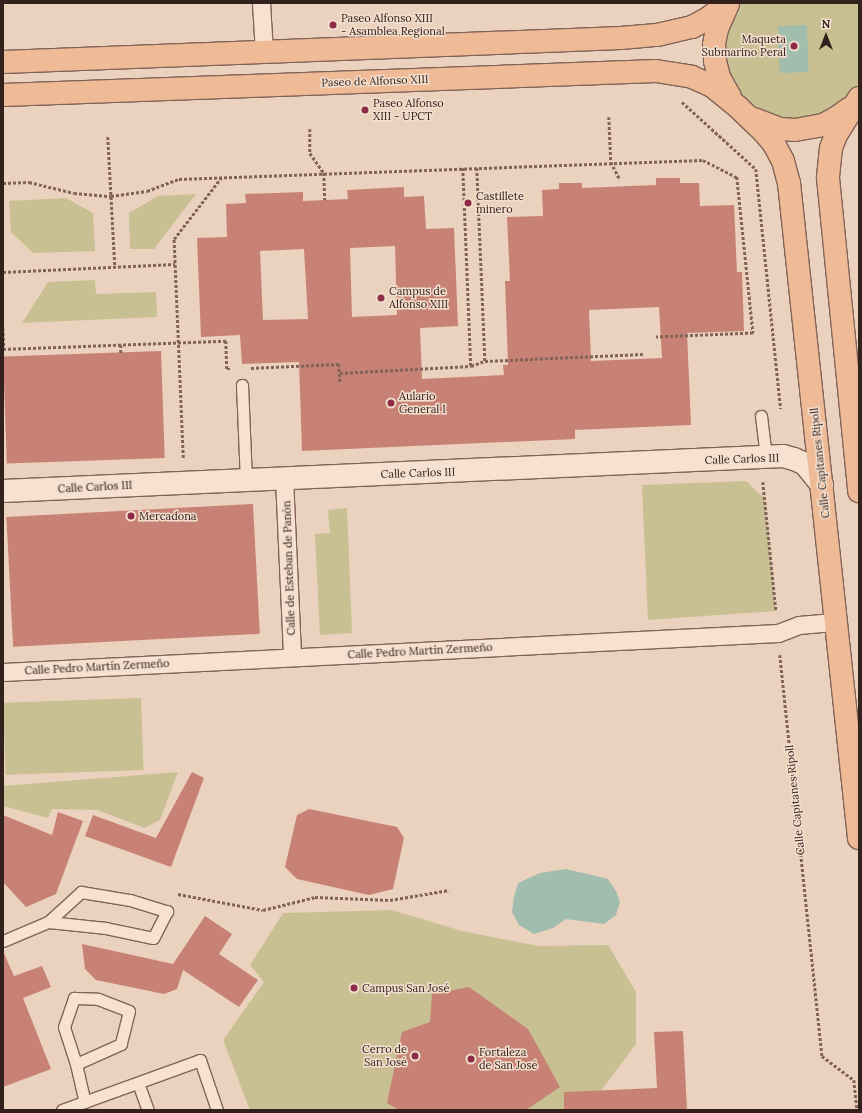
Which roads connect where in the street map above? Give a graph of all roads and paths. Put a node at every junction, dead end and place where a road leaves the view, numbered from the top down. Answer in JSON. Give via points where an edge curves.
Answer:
{"nodes":[{"id":1,"x":262,"y":3,"type":"edge"},
{"id":2,"x":728,"y":3,"type":"edge"},
{"id":3,"x":264,"y":52,"type":"junction"},
{"id":4,"x":3,"y":62,"type":"edge"},
{"id":5,"x":3,"y":95,"type":"edge"},
{"id":6,"x":859,"y":98,"type":"edge"},
{"id":7,"x":679,"y":99,"type":"dead end"},
{"id":8,"x":738,"y":107,"type":"junction"},
{"id":9,"x":609,"y":117,"type":"dead end"},
{"id":10,"x":310,"y":129,"type":"dead end"},
{"id":11,"x":108,"y":137,"type":"dead end"},
{"id":12,"x":611,"y":162,"type":"junction"},
{"id":13,"x":463,"y":168,"type":"junction"},
{"id":14,"x":477,"y":168,"type":"junction"},
{"id":15,"x":324,"y":174,"type":"junction"},
{"id":16,"x":221,"y":178,"type":"junction"},
{"id":17,"x":620,"y":180,"type":"dead end"},
{"id":18,"x":3,"y":183,"type":"edge"},
{"id":19,"x":111,"y":196,"type":"junction"},
{"id":20,"x":325,"y":200,"type":"dead end"},
{"id":21,"x":175,"y":264,"type":"junction"},
{"id":22,"x":115,"y":267,"type":"junction"},
{"id":23,"x":3,"y":272,"type":"edge"},
{"id":24,"x":3,"y":328,"type":"edge"},
{"id":25,"x":656,"y":337,"type":"dead end"},
{"id":26,"x":177,"y":342,"type":"junction"},
{"id":27,"x":121,"y":345,"type":"junction"},
{"id":28,"x":4,"y":349,"type":"edge"},
{"id":29,"x":121,"y":353,"type":"dead end"},
{"id":30,"x":643,"y":354,"type":"dead end"},
{"id":31,"x":485,"y":360,"type":"junction"},
{"id":32,"x":472,"y":366,"type":"junction"},
{"id":33,"x":235,"y":368,"type":"dead end"},
{"id":34,"x":243,"y":368,"type":"dead end"},
{"id":35,"x":340,"y":373,"type":"junction"},
{"id":36,"x":340,"y":384,"type":"dead end"},
{"id":37,"x":242,"y":385,"type":"dead end"},
{"id":38,"x":850,"y":407,"type":"junction"},
{"id":39,"x":761,"y":416,"type":"dead end"},
{"id":40,"x":859,"y":427,"type":"edge"},
{"id":41,"x":764,"y":457,"type":"junction"},
{"id":42,"x":183,"y":463,"type":"dead end"},
{"id":43,"x":284,"y":478,"type":"junction"},
{"id":44,"x":246,"y":480,"type":"junction"},
{"id":45,"x":822,"y":485,"type":"junction"},
{"id":46,"x":3,"y":491,"type":"edge"},
{"id":47,"x":859,"y":491,"type":"edge"},
{"id":48,"x":836,"y":622,"type":"junction"},
{"id":49,"x":778,"y":632,"type":"junction"},
{"id":50,"x":292,"y":657,"type":"junction"},
{"id":51,"x":3,"y":672,"type":"edge"},
{"id":52,"x":859,"y":838,"type":"edge"},
{"id":53,"x":449,"y":890,"type":"dead end"},
{"id":54,"x":167,"y":911,"type":"junction"},
{"id":55,"x":48,"y":922,"type":"junction"},
{"id":56,"x":3,"y":941,"type":"edge"},
{"id":57,"x":76,"y":1064,"type":"junction"},
{"id":58,"x":138,"y":1082,"type":"junction"},
{"id":59,"x":81,"y":1105,"type":"edge"},
{"id":60,"x":62,"y":1110,"type":"edge"},
{"id":61,"x":148,"y":1110,"type":"edge"},
{"id":62,"x":217,"y":1110,"type":"edge"},
{"id":63,"x":857,"y":1110,"type":"edge"}],
"edges":[{"from":1,"to":3,"type":"street"},
{"from":2,"to":3,"type":"main road","via":[[692,27],[657,35]]},
{"from":2,"to":8,"type":"main road","via":[[717,29],[715,61],[719,77]]},
{"from":3,"to":4,"type":"main road"},
{"from":5,"to":8,"type":"main road","name":"Paseo de Alfonso XIII","via":[[656,71],[692,77],[712,86]]},
{"from":6,"to":8,"type":"main road","via":[[836,118],[823,125],[795,130],[766,125]]},
{"from":6,"to":38,"type":"main road","via":[[836,135],[831,148],[829,170]]},
{"from":7,"to":41,"type":"path","via":[[756,169],[781,415]]},
{"from":8,"to":45,"type":"main road","name":"Calle Capitanes Ripoll","via":[[774,144],[783,161],[789,183]]},
{"from":9,"to":12,"type":"path"},
{"from":10,"to":15,"type":"path","via":[[310,153]]},
{"from":11,"to":19,"type":"path"},
{"from":12,"to":14,"type":"path"},
{"from":12,"to":17,"type":"path"},
{"from":12,"to":25,"type":"path","via":[[703,160],[738,177],[753,332]]},
{"from":13,"to":14,"type":"path"},
{"from":13,"to":15,"type":"path"},
{"from":13,"to":32,"type":"path"},
{"from":14,"to":31,"type":"path"},
{"from":15,"to":16,"type":"path"},
{"from":15,"to":20,"type":"path"},
{"from":16,"to":19,"type":"path","via":[[179,179],[146,191]]},
{"from":16,"to":21,"type":"path","via":[[174,239]]},
{"from":18,"to":19,"type":"path","via":[[29,182],[74,193]]},
{"from":19,"to":22,"type":"path"},
{"from":21,"to":22,"type":"path"},
{"from":21,"to":26,"type":"path"},
{"from":22,"to":23,"type":"path"},
{"from":24,"to":28,"type":"path"},
{"from":26,"to":27,"type":"path"},
{"from":26,"to":33,"type":"path","via":[[226,341],[227,369]]},
{"from":26,"to":42,"type":"path"},
{"from":27,"to":28,"type":"path"},
{"from":27,"to":29,"type":"path"},
{"from":30,"to":31,"type":"path"},
{"from":31,"to":32,"type":"path"},
{"from":32,"to":35,"type":"path"},
{"from":34,"to":35,"type":"path","via":[[339,364]]},
{"from":35,"to":36,"type":"path"},
{"from":37,"to":44,"type":"lane"},
{"from":38,"to":40,"type":"street"},
{"from":38,"to":47,"type":"main road"},
{"from":39,"to":41,"type":"lane"},
{"from":41,"to":43,"type":"street","name":"Calle Carlos III"},
{"from":41,"to":45,"type":"street","name":"Calle Carlos III","via":[[783,456],[805,464]]},
{"from":41,"to":49,"type":"path","name":"Calle Capitanes Ripoll"},
{"from":43,"to":44,"type":"street","name":"Calle Carlos III"},
{"from":43,"to":50,"type":"street","name":"Calle de Esteban de Panón"},
{"from":44,"to":46,"type":"street","name":"Calle Carlos III"},
{"from":45,"to":48,"type":"main road","name":"Calle Capitanes Ripoll"},
{"from":48,"to":49,"type":"street","name":"Calle Pedro Martín Zermeño","via":[[799,625]]},
{"from":48,"to":52,"type":"main road","name":"Calle Capitanes Ripoll"},
{"from":49,"to":50,"type":"street","name":"Calle Pedro Martín Zermeño"},
{"from":49,"to":63,"type":"path","name":"Calle Capitanes Ripoll","via":[[822,1056],[854,1080]]},
{"from":50,"to":51,"type":"street","name":"Calle Pedro Martín Zermeño"},
{"from":53,"to":54,"type":"path","via":[[390,900],[315,897],[263,910],[172,893]]},
{"from":54,"to":55,"type":"lane","via":[[130,900],[81,892]]},
{"from":54,"to":55,"type":"lane","via":[[153,938],[106,928]]},
{"from":55,"to":56,"type":"lane"},
{"from":57,"to":57,"type":"lane","via":[[64,1027],[74,998],[98,999],[129,1011],[121,1044]]},
{"from":57,"to":59,"type":"lane"},
{"from":58,"to":59,"type":"lane"},
{"from":58,"to":61,"type":"lane"},
{"from":58,"to":62,"type":"lane","via":[[200,1060]]},
{"from":59,"to":60,"type":"lane"}]}
